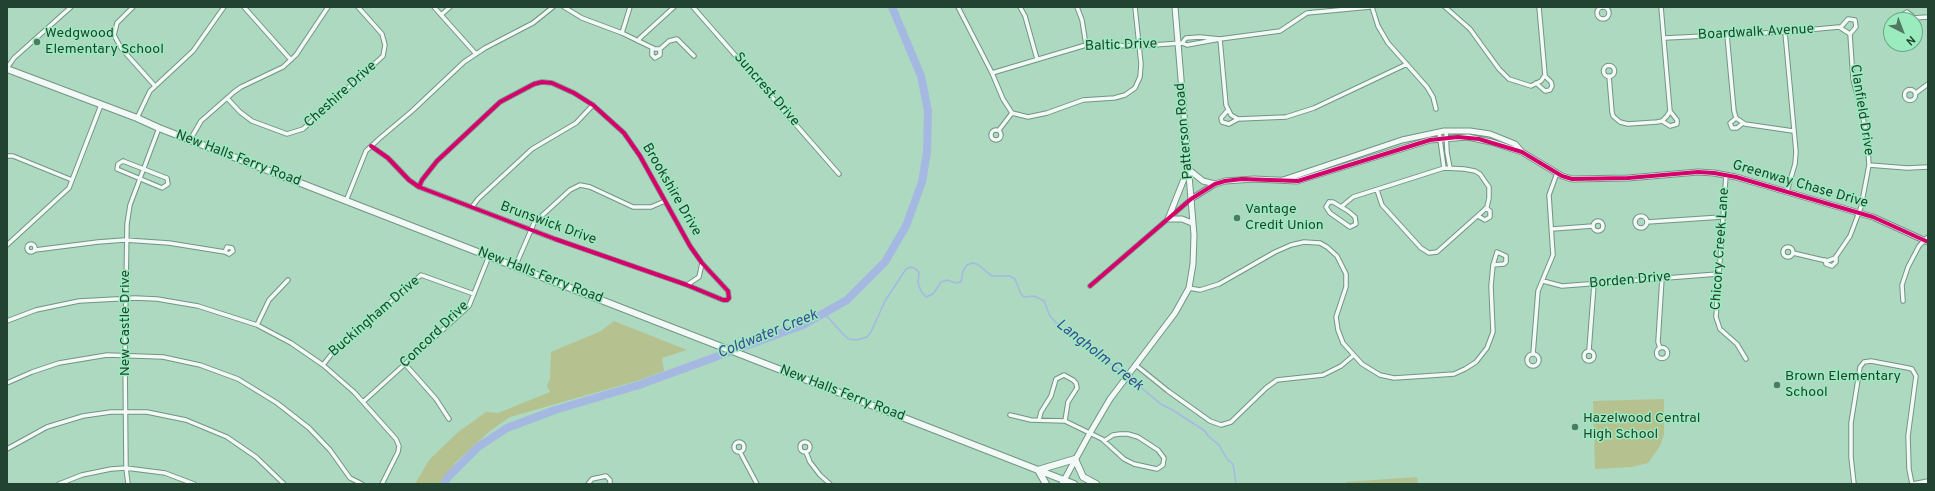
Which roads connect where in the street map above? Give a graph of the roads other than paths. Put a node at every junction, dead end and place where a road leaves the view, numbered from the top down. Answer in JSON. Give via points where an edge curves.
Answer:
{"nodes":[{"id":1,"x":71,"y":7,"type":"edge"},
{"id":2,"x":133,"y":7,"type":"edge"},
{"id":3,"x":224,"y":7,"type":"edge"},
{"id":4,"x":244,"y":7,"type":"edge"},
{"id":5,"x":328,"y":7,"type":"edge"},
{"id":6,"x":358,"y":7,"type":"edge"},
{"id":7,"x":434,"y":7,"type":"edge"},
{"id":8,"x":450,"y":7,"type":"edge"},
{"id":9,"x":553,"y":7,"type":"edge"},
{"id":10,"x":564,"y":7,"type":"edge"},
{"id":11,"x":630,"y":7,"type":"edge"},
{"id":12,"x":674,"y":7,"type":"edge"},
{"id":13,"x":693,"y":7,"type":"edge"},
{"id":14,"x":958,"y":7,"type":"edge"},
{"id":15,"x":1020,"y":7,"type":"edge"},
{"id":16,"x":1077,"y":7,"type":"edge"},
{"id":17,"x":1135,"y":7,"type":"edge"},
{"id":18,"x":1175,"y":7,"type":"edge"},
{"id":19,"x":1371,"y":7,"type":"edge"},
{"id":20,"x":1445,"y":7,"type":"edge"},
{"id":21,"x":1539,"y":7,"type":"edge"},
{"id":22,"x":1661,"y":7,"type":"edge"},
{"id":23,"x":441,"y":15,"type":"junction"},
{"id":24,"x":1841,"y":27,"type":"junction"},
{"id":25,"x":1785,"y":32,"type":"junction"},
{"id":26,"x":622,"y":33,"type":"junction"},
{"id":27,"x":1848,"y":33,"type":"junction"},
{"id":28,"x":1727,"y":35,"type":"junction"},
{"id":29,"x":1220,"y":38,"type":"junction"},
{"id":30,"x":1665,"y":38,"type":"junction"},
{"id":31,"x":638,"y":41,"type":"junction"},
{"id":32,"x":1180,"y":43,"type":"junction"},
{"id":33,"x":1086,"y":45,"type":"junction"},
{"id":34,"x":1139,"y":46,"type":"junction"},
{"id":35,"x":652,"y":48,"type":"junction"},
{"id":36,"x":660,"y":49,"type":"junction"},
{"id":37,"x":476,"y":54,"type":"junction"},
{"id":38,"x":694,"y":56,"type":"dead end"},
{"id":39,"x":1037,"y":59,"type":"junction"},
{"id":40,"x":291,"y":60,"type":"junction"},
{"id":41,"x":1407,"y":64,"type":"junction"},
{"id":42,"x":7,"y":69,"type":"edge"},
{"id":43,"x":992,"y":73,"type":"junction"},
{"id":44,"x":1545,"y":76,"type":"junction"},
{"id":45,"x":1609,"y":76,"type":"dead end"},
{"id":46,"x":1536,"y":83,"type":"junction"},
{"id":47,"x":1928,"y":84,"type":"edge"},
{"id":48,"x":155,"y":86,"type":"junction"},
{"id":49,"x":1916,"y":93,"type":"dead end"},
{"id":50,"x":227,"y":98,"type":"junction"},
{"id":51,"x":101,"y":105,"type":"junction"},
{"id":52,"x":593,"y":105,"type":"junction"},
{"id":53,"x":1436,"y":109,"type":"dead end"},
{"id":54,"x":1228,"y":110,"type":"junction"},
{"id":55,"x":1670,"y":111,"type":"junction"},
{"id":56,"x":1012,"y":113,"type":"junction"},
{"id":57,"x":137,"y":118,"type":"junction"},
{"id":58,"x":1736,"y":118,"type":"junction"},
{"id":59,"x":1238,"y":119,"type":"junction"},
{"id":60,"x":1662,"y":120,"type":"junction"},
{"id":61,"x":1743,"y":123,"type":"junction"},
{"id":62,"x":159,"y":128,"type":"junction"},
{"id":63,"x":999,"y":130,"type":"dead end"},
{"id":64,"x":1446,"y":131,"type":"junction"},
{"id":65,"x":1794,"y":131,"type":"junction"},
{"id":66,"x":1439,"y":132,"type":"junction"},
{"id":67,"x":1440,"y":139,"type":"junction"},
{"id":68,"x":1446,"y":139,"type":"junction"},
{"id":69,"x":190,"y":140,"type":"junction"},
{"id":70,"x":371,"y":146,"type":"junction"},
{"id":71,"x":1522,"y":152,"type":"junction"},
{"id":72,"x":7,"y":156,"type":"edge"},
{"id":73,"x":1869,"y":165,"type":"junction"},
{"id":74,"x":1928,"y":167,"type":"edge"},
{"id":75,"x":1188,"y":168,"type":"junction"},
{"id":76,"x":1444,"y":168,"type":"junction"},
{"id":77,"x":1450,"y":168,"type":"junction"},
{"id":78,"x":145,"y":169,"type":"junction"},
{"id":79,"x":1557,"y":173,"type":"junction"},
{"id":80,"x":839,"y":174,"type":"dead end"},
{"id":81,"x":1726,"y":175,"type":"junction"},
{"id":82,"x":72,"y":180,"type":"junction"},
{"id":83,"x":140,"y":180,"type":"junction"},
{"id":84,"x":1282,"y":180,"type":"junction"},
{"id":85,"x":1215,"y":184,"type":"junction"},
{"id":86,"x":419,"y":187,"type":"junction"},
{"id":87,"x":1377,"y":190,"type":"junction"},
{"id":88,"x":1788,"y":191,"type":"junction"},
{"id":89,"x":1191,"y":198,"type":"junction"},
{"id":90,"x":346,"y":201,"type":"junction"},
{"id":91,"x":665,"y":201,"type":"junction"},
{"id":92,"x":1341,"y":206,"type":"junction"},
{"id":93,"x":472,"y":208,"type":"junction"},
{"id":94,"x":1486,"y":208,"type":"junction"},
{"id":95,"x":1859,"y":213,"type":"junction"},
{"id":96,"x":1478,"y":216,"type":"junction"},
{"id":97,"x":1722,"y":216,"type":"junction"},
{"id":98,"x":1168,"y":219,"type":"junction"},
{"id":99,"x":1647,"y":222,"type":"dead end"},
{"id":100,"x":1192,"y":223,"type":"junction"},
{"id":101,"x":1593,"y":226,"type":"dead end"},
{"id":102,"x":531,"y":229,"type":"junction"},
{"id":103,"x":1552,"y":229,"type":"junction"},
{"id":104,"x":125,"y":240,"type":"junction"},
{"id":105,"x":1927,"y":240,"type":"edge"},
{"id":106,"x":7,"y":245,"type":"edge"},
{"id":107,"x":35,"y":250,"type":"dead end"},
{"id":108,"x":225,"y":252,"type":"dead end"},
{"id":109,"x":1792,"y":253,"type":"dead end"},
{"id":110,"x":489,"y":256,"type":"junction"},
{"id":111,"x":702,"y":263,"type":"junction"},
{"id":112,"x":1493,"y":265,"type":"junction"},
{"id":113,"x":515,"y":267,"type":"junction"},
{"id":114,"x":1718,"y":274,"type":"junction"},
{"id":115,"x":1662,"y":278,"type":"junction"},
{"id":116,"x":288,"y":280,"type":"dead end"},
{"id":117,"x":1543,"y":281,"type":"junction"},
{"id":118,"x":1594,"y":284,"type":"junction"},
{"id":119,"x":687,"y":285,"type":"junction"},
{"id":120,"x":1090,"y":286,"type":"dead end"},
{"id":121,"x":1189,"y":288,"type":"junction"},
{"id":122,"x":474,"y":294,"type":"junction"},
{"id":123,"x":125,"y":298,"type":"junction"},
{"id":124,"x":729,"y":298,"type":"joint"},
{"id":125,"x":1903,"y":301,"type":"dead end"},
{"id":126,"x":7,"y":321,"type":"edge"},
{"id":127,"x":257,"y":325,"type":"junction"},
{"id":128,"x":1660,"y":348,"type":"dead end"},
{"id":129,"x":1589,"y":350,"type":"dead end"},
{"id":130,"x":1533,"y":354,"type":"dead end"},
{"id":131,"x":125,"y":355,"type":"junction"},
{"id":132,"x":1354,"y":355,"type":"junction"},
{"id":133,"x":1746,"y":359,"type":"dead end"},
{"id":134,"x":405,"y":364,"type":"junction"},
{"id":135,"x":323,"y":365,"type":"junction"},
{"id":136,"x":1136,"y":367,"type":"junction"},
{"id":137,"x":7,"y":383,"type":"edge"},
{"id":138,"x":363,"y":402,"type":"junction"},
{"id":139,"x":127,"y":411,"type":"junction"},
{"id":140,"x":1010,"y":415,"type":"dead end"},
{"id":141,"x":449,"y":419,"type":"dead end"},
{"id":142,"x":1039,"y":420,"type":"junction"},
{"id":143,"x":1065,"y":421,"type":"junction"},
{"id":144,"x":1090,"y":433,"type":"junction"},
{"id":145,"x":1104,"y":441,"type":"junction"},
{"id":146,"x":7,"y":449,"type":"edge"},
{"id":147,"x":740,"y":452,"type":"dead end"},
{"id":148,"x":806,"y":452,"type":"dead end"},
{"id":149,"x":1075,"y":459,"type":"junction"},
{"id":150,"x":126,"y":468,"type":"junction"},
{"id":151,"x":1038,"y":470,"type":"junction"},
{"id":152,"x":1928,"y":481,"type":"edge"},
{"id":153,"x":1063,"y":482,"type":"edge"},
{"id":154,"x":59,"y":484,"type":"edge"},
{"id":155,"x":128,"y":484,"type":"edge"},
{"id":156,"x":194,"y":484,"type":"edge"},
{"id":157,"x":284,"y":484,"type":"edge"},
{"id":158,"x":362,"y":484,"type":"edge"},
{"id":159,"x":382,"y":484,"type":"edge"},
{"id":160,"x":588,"y":484,"type":"edge"},
{"id":161,"x":610,"y":484,"type":"edge"},
{"id":162,"x":757,"y":484,"type":"edge"},
{"id":163,"x":830,"y":484,"type":"edge"},
{"id":164,"x":1046,"y":484,"type":"edge"},
{"id":165,"x":1074,"y":484,"type":"edge"},
{"id":166,"x":1096,"y":484,"type":"edge"},
{"id":167,"x":1854,"y":484,"type":"edge"},
{"id":168,"x":1912,"y":484,"type":"edge"}],
"edges":[{"from":1,"to":42,"type":"street","via":[[14,58]]},
{"from":2,"to":48,"type":"street","via":[[117,23],[114,35],[121,48]]},
{"from":3,"to":48,"type":"street","via":[[194,51]]},
{"from":4,"to":40,"type":"street"},
{"from":5,"to":40,"type":"street"},
{"from":6,"to":50,"type":"street","name":"Cheshire Drive","via":[[382,34],[385,44],[383,56],[303,129],[287,134],[252,121]]},
{"from":7,"to":23,"type":"street"},
{"from":8,"to":23,"type":"street"},
{"from":9,"to":37,"type":"street","via":[[533,23]]},
{"from":10,"to":26,"type":"street","via":[[582,18]]},
{"from":11,"to":26,"type":"street"},
{"from":12,"to":31,"type":"street"},
{"from":13,"to":80,"type":"street","name":"Suncrest Drive"},
{"from":14,"to":43,"type":"street"},
{"from":15,"to":39,"type":"street"},
{"from":16,"to":33,"type":"street"},
{"from":17,"to":34,"type":"street"},
{"from":18,"to":32,"type":"street","name":"Patterson Road"},
{"from":19,"to":29,"type":"street","name":"Baltic Drive","via":[[1306,13],[1280,32]]},
{"from":19,"to":41,"type":"street","via":[[1384,38]]},
{"from":20,"to":46,"type":"street","via":[[1470,29],[1509,79],[1530,86]]},
{"from":21,"to":44,"type":"street"},
{"from":22,"to":30,"type":"street"},
{"from":23,"to":37,"type":"street"},
{"from":24,"to":25,"type":"street","name":"Boardwalk Avenue"},
{"from":24,"to":27,"type":"street"},
{"from":24,"to":27,"type":"street","name":"Boardwalk Avenue","via":[[1848,19],[1855,20],[1856,27]]},
{"from":25,"to":28,"type":"street","name":"Boardwalk Avenue"},
{"from":25,"to":65,"type":"street"},
{"from":26,"to":31,"type":"street"},
{"from":27,"to":73,"type":"street","name":"Clanfield Drive","via":[[1853,79],[1867,134]]},
{"from":28,"to":30,"type":"street","name":"Boardwalk Avenue"},
{"from":28,"to":58,"type":"street"},
{"from":29,"to":32,"type":"street","name":"Baltic Drive","via":[[1188,45]]},
{"from":29,"to":32,"type":"street","name":"Baltic Drive","via":[[1186,38]]},
{"from":29,"to":54,"type":"street"},
{"from":30,"to":55,"type":"street"},
{"from":31,"to":35,"type":"street"},
{"from":32,"to":34,"type":"street","name":"Baltic Drive"},
{"from":32,"to":75,"type":"street","name":"Patterson Road"},
{"from":33,"to":34,"type":"street","name":"Baltic Drive"},
{"from":33,"to":39,"type":"street","name":"Baltic Drive"},
{"from":34,"to":56,"type":"street","via":[[1140,77],[1135,88],[1125,95],[1084,100],[1028,117]]},
{"from":35,"to":36,"type":"street"},
{"from":35,"to":36,"type":"street","via":[[652,55],[655,58],[660,55]]},
{"from":36,"to":38,"type":"street","via":[[669,41],[677,39]]},
{"from":37,"to":70,"type":"street"},
{"from":39,"to":43,"type":"street","name":"Baltic Drive"},
{"from":40,"to":50,"type":"street","via":[[283,67],[241,87]]},
{"from":41,"to":53,"type":"street","via":[[1430,92]]},
{"from":41,"to":59,"type":"street","via":[[1314,108],[1286,117]]},
{"from":42,"to":51,"type":"main road","name":"New Halls Ferry Road"},
{"from":43,"to":56,"type":"street","via":[[1003,100]]},
{"from":44,"to":46,"type":"street"},
{"from":44,"to":46,"type":"street","via":[[1551,82],[1550,90],[1545,91]]},
{"from":45,"to":60,"type":"street","via":[[1612,112],[1616,120],[1628,124]]},
{"from":47,"to":49,"type":"street"},
{"from":48,"to":57,"type":"street","via":[[146,97]]},
{"from":50,"to":69,"type":"street","via":[[201,121]]},
{"from":51,"to":57,"type":"main road","name":"New Halls Ferry Road"},
{"from":51,"to":82,"type":"street"},
{"from":52,"to":86,"type":"street","name":"Brookshire Drive","via":[[552,83],[542,82],[526,88],[500,102],[436,161]]},
{"from":52,"to":91,"type":"street","name":"Brookshire Drive","via":[[616,124],[632,143]]},
{"from":52,"to":93,"type":"street","via":[[573,126],[532,149],[478,199]]},
{"from":54,"to":59,"type":"street"},
{"from":54,"to":59,"type":"street","via":[[1221,118],[1222,122],[1229,124]]},
{"from":55,"to":60,"type":"street"},
{"from":55,"to":60,"type":"street","via":[[1675,116],[1677,124],[1670,126]]},
{"from":56,"to":63,"type":"street"},
{"from":57,"to":62,"type":"main road","name":"New Halls Ferry Road"},
{"from":58,"to":61,"type":"street"},
{"from":58,"to":61,"type":"street","via":[[1730,123],[1732,128],[1737,128]]},
{"from":61,"to":65,"type":"street"},
{"from":62,"to":69,"type":"main road","name":"New Halls Ferry Road"},
{"from":62,"to":78,"type":"street","name":"New Castle Drive"},
{"from":64,"to":66,"type":"street","name":"Greenway Chase Drive"},
{"from":64,"to":68,"type":"street"},
{"from":64,"to":71,"type":"street","name":"Greenway Chase Drive","via":[[1490,134],[1515,144]]},
{"from":65,"to":88,"type":"street","via":[[1796,158]]},
{"from":66,"to":67,"type":"street"},
{"from":66,"to":84,"type":"street","name":"Greenway Chase Drive","via":[[1402,140]]},
{"from":67,"to":68,"type":"street","name":"Greenway Chase Drive"},
{"from":67,"to":76,"type":"street"},
{"from":67,"to":84,"type":"street","name":"Greenway Chase Drive","via":[[1298,181]]},
{"from":68,"to":71,"type":"street","name":"Greenway Chase Drive","via":[[1468,137]]},
{"from":68,"to":77,"type":"street"},
{"from":69,"to":90,"type":"main road","name":"New Halls Ferry Road"},
{"from":70,"to":86,"type":"street","name":"Brunswick Drive"},
{"from":70,"to":90,"type":"street","via":[[366,151]]},
{"from":71,"to":79,"type":"street","name":"Greenway Chase Drive"},
{"from":72,"to":82,"type":"street","via":[[13,156]]},
{"from":73,"to":74,"type":"street"},
{"from":73,"to":95,"type":"street","name":"Clanfield Drive"},
{"from":75,"to":85,"type":"street","via":[[1202,180]]},
{"from":75,"to":89,"type":"street","name":"Patterson Road"},
{"from":75,"to":98,"type":"street"},
{"from":76,"to":77,"type":"street"},
{"from":76,"to":87,"type":"street"},
{"from":77,"to":94,"type":"street","via":[[1475,171],[1483,177],[1490,193]]},
{"from":78,"to":83,"type":"street","name":"New Castle Drive"},
{"from":78,"to":83,"type":"street","via":[[167,178],[168,184],[162,188]]},
{"from":78,"to":83,"type":"street","via":[[123,161],[116,166],[119,171]]},
{"from":79,"to":81,"type":"street","name":"Greenway Chase Drive","via":[[1567,178],[1584,180],[1698,172]]},
{"from":79,"to":103,"type":"street","via":[[1549,195]]},
{"from":81,"to":88,"type":"street","name":"Greenway Chase Drive"},
{"from":81,"to":97,"type":"street","name":"Chicory Creek Lane"},
{"from":82,"to":106,"type":"street","via":[[61,197]]},
{"from":83,"to":104,"type":"street","name":"New Castle Drive","via":[[130,206]]},
{"from":84,"to":85,"type":"street","name":"Greenway Chase Drive","via":[[1237,179]]},
{"from":85,"to":89,"type":"street","name":"Greenway Chase Drive"},
{"from":86,"to":93,"type":"street","name":"Brunswick Drive"},
{"from":87,"to":92,"type":"street","via":[[1353,197]]},
{"from":87,"to":96,"type":"street","via":[[1382,205],[1421,248],[1429,253],[1437,252]]},
{"from":88,"to":95,"type":"street","name":"Greenway Chase Drive"},
{"from":89,"to":98,"type":"street","name":"Greenway Chase Drive"},
{"from":89,"to":100,"type":"street","name":"Patterson Road"},
{"from":90,"to":110,"type":"main road","name":"New Halls Ferry Road"},
{"from":91,"to":102,"type":"street","via":[[651,207],[633,207],[580,185],[570,190],[534,223]]},
{"from":91,"to":111,"type":"street","name":"Brookshire Drive"},
{"from":92,"to":92,"type":"street","via":[[1357,221],[1354,226],[1350,227],[1330,213],[1326,207],[1329,202]]},
{"from":93,"to":102,"type":"street","name":"Brunswick Drive"},
{"from":94,"to":96,"type":"street"},
{"from":94,"to":96,"type":"street","via":[[1490,211],[1490,218],[1485,220]]},
{"from":95,"to":105,"type":"street","name":"Greenway Chase Drive"},
{"from":95,"to":109,"type":"street","name":"Clanfield Drive","via":[[1850,236],[1832,266],[1826,264],[1825,260]]},
{"from":97,"to":99,"type":"street"},
{"from":97,"to":114,"type":"street","name":"Chicory Creek Lane"},
{"from":98,"to":100,"type":"street","via":[[1182,219]]},
{"from":98,"to":120,"type":"street","name":"Greenway Chase Drive"},
{"from":100,"to":121,"type":"street","name":"Patterson Road","via":[[1193,264]]},
{"from":101,"to":103,"type":"street"},
{"from":102,"to":113,"type":"street"},
{"from":102,"to":119,"type":"street","name":"Brunswick Drive"},
{"from":103,"to":117,"type":"street","via":[[1553,255]]},
{"from":104,"to":107,"type":"street"},
{"from":104,"to":108,"type":"street","via":[[169,243]]},
{"from":104,"to":123,"type":"street","name":"New Castle Drive"},
{"from":105,"to":125,"type":"street","via":[[1905,273],[1901,291]]},
{"from":110,"to":113,"type":"main road","name":"New Halls Ferry Road"},
{"from":110,"to":122,"type":"street","name":"Concord Drive"},
{"from":111,"to":119,"type":"street","via":[[699,277]]},
{"from":111,"to":124,"type":"street","name":"Brookshire Drive","via":[[728,291]]},
{"from":112,"to":112,"type":"street","via":[[1497,252],[1503,254],[1506,262]]},
{"from":112,"to":132,"type":"street","via":[[1492,332],[1484,353],[1471,366],[1454,374],[1387,377],[1374,373]]},
{"from":113,"to":151,"type":"main road","name":"New Halls Ferry Road"},
{"from":114,"to":115,"type":"street","name":"Borden Drive"},
{"from":114,"to":133,"type":"street","name":"Chicory Creek Lane","via":[[1716,317],[1724,333],[1737,344]]},
{"from":115,"to":118,"type":"street","name":"Borden Drive"},
{"from":115,"to":128,"type":"street","via":[[1658,342]]},
{"from":116,"to":127,"type":"street","via":[[269,300]]},
{"from":117,"to":118,"type":"street","name":"Borden Drive","via":[[1562,286]]},
{"from":117,"to":130,"type":"street","via":[[1537,297]]},
{"from":118,"to":129,"type":"street"},
{"from":119,"to":124,"type":"street","name":"Brunswick Drive","via":[[723,300]]},
{"from":121,"to":132,"type":"street","via":[[1200,290],[1219,284],[1291,245],[1304,242],[1320,243],[1337,256],[1346,274],[1346,287],[1336,317],[1343,343]]},
{"from":121,"to":136,"type":"street","name":"Patterson Road","via":[[1175,313]]},
{"from":122,"to":134,"type":"street","name":"Concord Drive","via":[[469,306]]},
{"from":122,"to":135,"type":"street","name":"Buckingham Drive","via":[[421,275],[334,351]]},
{"from":123,"to":126,"type":"street","via":[[71,302],[36,310]]},
{"from":123,"to":127,"type":"street","via":[[157,299],[198,306]]},
{"from":123,"to":131,"type":"street","name":"New Castle Drive"},
{"from":127,"to":135,"type":"street","via":[[292,343]]},
{"from":131,"to":137,"type":"street","via":[[92,356],[71,360]]},
{"from":131,"to":139,"type":"street","name":"New Castle Drive"},
{"from":131,"to":158,"type":"street","via":[[163,357],[190,362],[248,384],[269,396],[309,428],[330,450],[350,478]]},
{"from":132,"to":136,"type":"street","via":[[1341,366],[1323,375],[1277,380],[1231,422],[1221,426],[1210,421]]},
{"from":134,"to":138,"type":"street","name":"Concord Drive"},
{"from":134,"to":141,"type":"street","via":[[436,399]]},
{"from":135,"to":138,"type":"street"},
{"from":136,"to":144,"type":"street","name":"Patterson Road","via":[[1110,399]]},
{"from":138,"to":159,"type":"street","via":[[396,439],[399,446]]},
{"from":139,"to":146,"type":"street","via":[[95,414],[61,422],[36,432]]},
{"from":139,"to":150,"type":"street","name":"New Castle Drive"},
{"from":139,"to":157,"type":"street","via":[[147,412],[186,420],[218,432],[256,457]]},
{"from":140,"to":142,"type":"street"},
{"from":142,"to":143,"type":"street"},
{"from":142,"to":143,"type":"street","via":[[1041,412],[1052,396],[1056,380],[1064,376],[1073,380],[1077,388],[1068,402]]},
{"from":143,"to":144,"type":"street"},
{"from":144,"to":145,"type":"street"},
{"from":144,"to":149,"type":"street","name":"Patterson Road"},
{"from":145,"to":145,"type":"street","via":[[1112,435],[1120,434],[1138,437],[1158,450],[1164,458],[1163,465],[1157,469],[1134,464],[1124,459]]},
{"from":147,"to":162,"type":"street"},
{"from":148,"to":163,"type":"street","via":[[810,462]]},
{"from":149,"to":151,"type":"main road"},
{"from":149,"to":153,"type":"street","name":"Patterson Road"},
{"from":149,"to":166,"type":"main road","via":[[1083,477]]},
{"from":150,"to":154,"type":"street","via":[[110,468],[82,474]]},
{"from":150,"to":155,"type":"street","name":"New Castle Drive"},
{"from":150,"to":156,"type":"street","via":[[165,473]]},
{"from":151,"to":153,"type":"main road","name":"New Halls Ferry Road"},
{"from":151,"to":164,"type":"main road"},
{"from":152,"to":168,"type":"street"},
{"from":153,"to":165,"type":"main road","name":"New Halls Ferry Road"},
{"from":160,"to":161,"type":"street","via":[[592,480],[606,476]]},
{"from":167,"to":168,"type":"street","via":[[1851,423],[1860,367],[1864,362],[1871,361],[1912,369],[1916,376],[1908,436]]}]}
